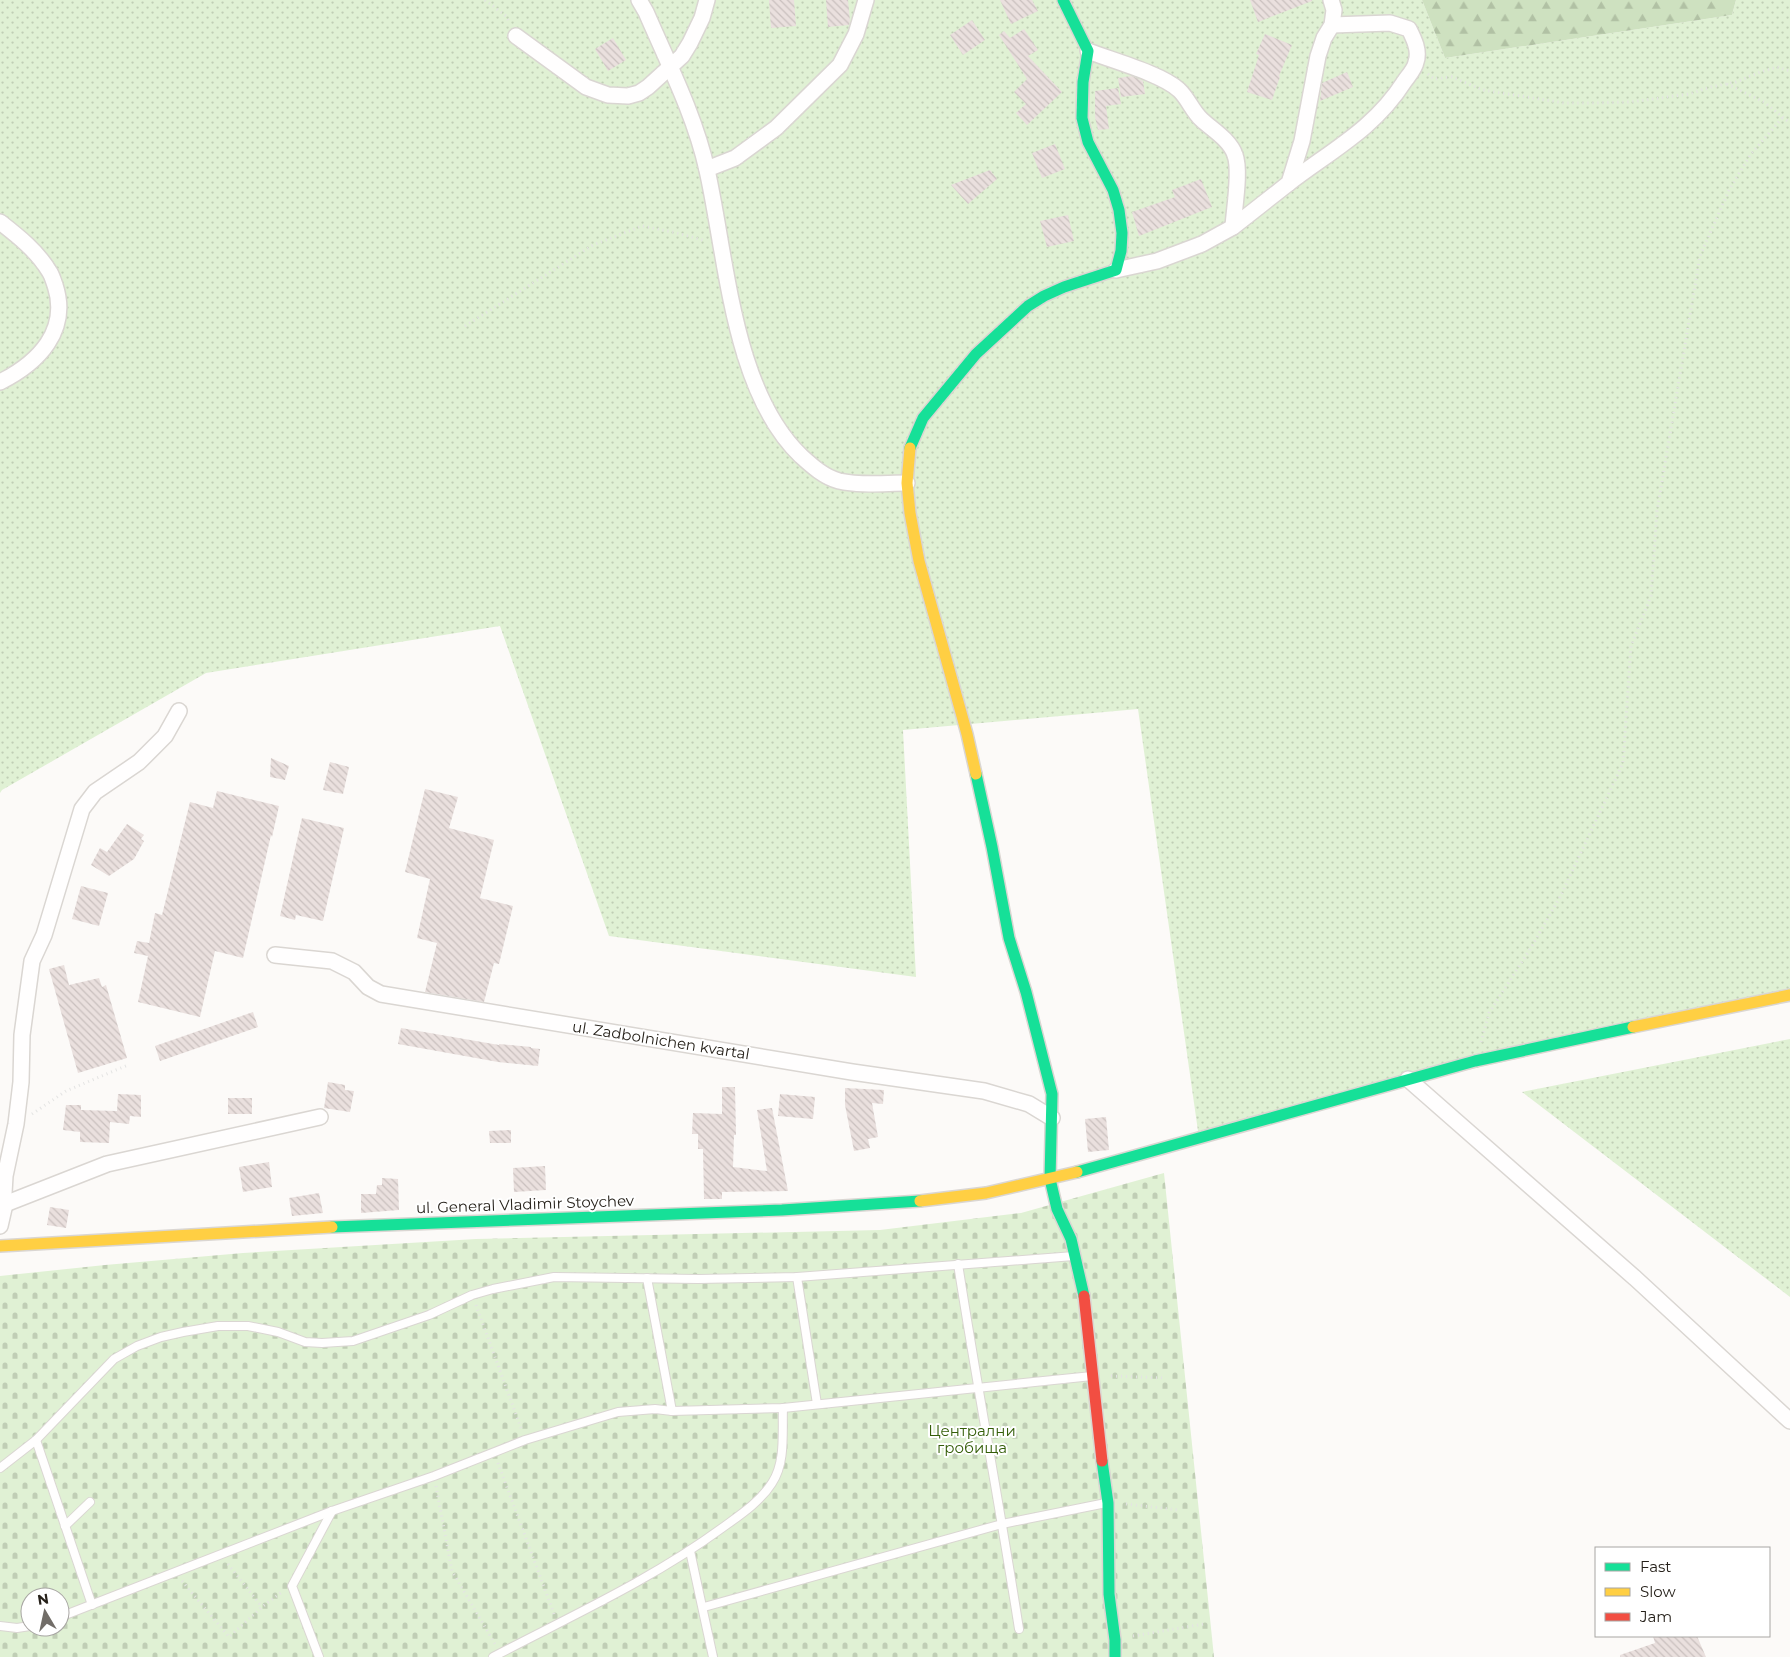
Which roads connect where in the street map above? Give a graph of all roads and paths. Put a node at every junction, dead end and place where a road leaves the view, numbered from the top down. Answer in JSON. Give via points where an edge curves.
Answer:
{"nodes":[{"id":1,"x":485,"y":0,"type":"edge"},
{"id":2,"x":639,"y":0,"type":"edge"},
{"id":3,"x":706,"y":0,"type":"edge"},
{"id":4,"x":866,"y":0,"type":"edge"},
{"id":5,"x":1063,"y":0,"type":"edge"},
{"id":6,"x":1332,"y":0,"type":"edge"},
{"id":7,"x":1332,"y":24,"type":"junction"},
{"id":8,"x":516,"y":36,"type":"joint"},
{"id":9,"x":1088,"y":51,"type":"junction"},
{"id":10,"x":1416,"y":63,"type":"junction"},
{"id":11,"x":670,"y":68,"type":"junction"},
{"id":12,"x":1790,"y":71,"type":"edge"},
{"id":13,"x":1727,"y":84,"type":"junction"},
{"id":14,"x":1783,"y":117,"type":"junction"},
{"id":15,"x":1790,"y":123,"type":"edge"},
{"id":16,"x":707,"y":169,"type":"junction"},
{"id":17,"x":1289,"y":183,"type":"junction"},
{"id":18,"x":0,"y":222,"type":"edge"},
{"id":19,"x":1233,"y":227,"type":"junction"},
{"id":20,"x":721,"y":246,"type":"junction"},
{"id":21,"x":1116,"y":270,"type":"junction"},
{"id":22,"x":465,"y":326,"type":"dead end"},
{"id":23,"x":0,"y":382,"type":"edge"},
{"id":24,"x":907,"y":482,"type":"junction"},
{"id":25,"x":179,"y":711,"type":"dead end"},
{"id":26,"x":275,"y":955,"type":"dead end"},
{"id":27,"x":1790,"y":996,"type":"edge"},
{"id":28,"x":1475,"y":1061,"type":"junction"},
{"id":29,"x":128,"y":1065,"type":"dead end"},
{"id":30,"x":1408,"y":1079,"type":"junction"},
{"id":31,"x":320,"y":1117,"type":"dead end"},
{"id":32,"x":1052,"y":1118,"type":"junction"},
{"id":33,"x":16,"y":1124,"type":"junction"},
{"id":34,"x":1050,"y":1180,"type":"junction"},
{"id":35,"x":5,"y":1204,"type":"junction"},
{"id":36,"x":0,"y":1226,"type":"edge"},
{"id":37,"x":0,"y":1246,"type":"edge"},
{"id":38,"x":1076,"y":1256,"type":"junction"},
{"id":39,"x":958,"y":1264,"type":"junction"},
{"id":40,"x":797,"y":1277,"type":"junction"},
{"id":41,"x":647,"y":1278,"type":"junction"},
{"id":42,"x":472,"y":1295,"type":"junction"},
{"id":43,"x":1093,"y":1376,"type":"junction"},
{"id":44,"x":1166,"y":1378,"type":"dead end"},
{"id":45,"x":977,"y":1389,"type":"junction"},
{"id":46,"x":816,"y":1404,"type":"junction"},
{"id":47,"x":783,"y":1408,"type":"junction"},
{"id":48,"x":672,"y":1411,"type":"junction"},
{"id":49,"x":1790,"y":1421,"type":"edge"},
{"id":50,"x":36,"y":1440,"type":"junction"},
{"id":51,"x":525,"y":1440,"type":"junction"},
{"id":52,"x":494,"y":1452,"type":"junction"},
{"id":53,"x":0,"y":1468,"type":"edge"},
{"id":54,"x":434,"y":1476,"type":"junction"},
{"id":55,"x":90,"y":1502,"type":"dead end"},
{"id":56,"x":1108,"y":1503,"type":"junction"},
{"id":57,"x":1178,"y":1510,"type":"dead end"},
{"id":58,"x":332,"y":1511,"type":"junction"},
{"id":59,"x":1002,"y":1524,"type":"junction"},
{"id":60,"x":65,"y":1526,"type":"junction"},
{"id":61,"x":690,"y":1551,"type":"junction"},
{"id":62,"x":221,"y":1556,"type":"junction"},
{"id":63,"x":175,"y":1573,"type":"junction"},
{"id":64,"x":292,"y":1586,"type":"junction"},
{"id":65,"x":92,"y":1605,"type":"junction"},
{"id":66,"x":262,"y":1607,"type":"junction"},
{"id":67,"x":704,"y":1607,"type":"junction"},
{"id":68,"x":70,"y":1613,"type":"edge"},
{"id":69,"x":558,"y":1624,"type":"junction"},
{"id":70,"x":1204,"y":1624,"type":"dead end"},
{"id":71,"x":0,"y":1626,"type":"edge"},
{"id":72,"x":20,"y":1628,"type":"edge"},
{"id":73,"x":1018,"y":1630,"type":"dead end"},
{"id":74,"x":1115,"y":1640,"type":"junction"},
{"id":75,"x":502,"y":1655,"type":"edge"},
{"id":76,"x":319,"y":1657,"type":"edge"},
{"id":77,"x":713,"y":1657,"type":"edge"},
{"id":78,"x":1115,"y":1657,"type":"edge"}],
"edges":[{"from":1,"to":8,"type":"path","via":[[506,16]]},
{"from":2,"to":11,"type":"street"},
{"from":3,"to":11,"type":"street","via":[[702,18],[690,43]]},
{"from":4,"to":16,"type":"street","via":[[856,34],[840,65],[776,128],[735,158]]},
{"from":5,"to":9,"type":"street"},
{"from":6,"to":7,"type":"street"},
{"from":7,"to":10,"type":"street","via":[[1390,23],[1409,29],[1417,51]]},
{"from":7,"to":17,"type":"street","via":[[1318,56],[1302,140]]},
{"from":8,"to":11,"type":"street","via":[[586,87],[608,95],[639,93]]},
{"from":9,"to":19,"type":"street","via":[[1167,81],[1179,90],[1197,116],[1229,143],[1236,156],[1237,173]]},
{"from":9,"to":21,"type":"street","via":[[1082,118],[1088,142],[1113,190],[1119,210],[1122,242]]},
{"from":10,"to":13,"type":"path","via":[[1434,79],[1452,77],[1483,90],[1564,103],[1631,102],[1689,94]]},
{"from":10,"to":17,"type":"street","via":[[1392,101],[1358,134]]},
{"from":11,"to":16,"type":"street","via":[[693,123]]},
{"from":12,"to":13,"type":"path","via":[[1778,67]]},
{"from":13,"to":14,"type":"path","via":[[1764,102]]},
{"from":14,"to":15,"type":"path"},
{"from":14,"to":28,"type":"path","via":[[1751,154],[1729,190],[1700,256],[1657,511],[1651,596],[1631,646],[1622,763],[1560,897],[1489,1013]]},
{"from":16,"to":20,"type":"street"},
{"from":17,"to":19,"type":"street"},
{"from":18,"to":23,"type":"street","via":[[35,252],[50,272],[59,297],[58,318],[47,345],[26,367]]},
{"from":19,"to":21,"type":"street","via":[[1202,244],[1157,261]]},
{"from":20,"to":22,"type":"path","via":[[642,226],[593,245]]},
{"from":20,"to":24,"type":"street","via":[[754,381],[770,417],[791,446],[815,469],[838,480],[862,484]]},
{"from":21,"to":24,"type":"street","via":[[1044,296],[1028,306],[976,354],[923,418],[910,448]]},
{"from":24,"to":32,"type":"street","via":[[920,561],[967,734],[1009,938],[1052,1094]]},
{"from":25,"to":33,"type":"street","via":[[165,736],[139,762],[95,792],[82,810],[44,935],[32,961],[22,1035]]},
{"from":26,"to":32,"type":"street","name":"ul. Zadbolnichen kvartal","via":[[332,961],[354,972],[368,987],[381,994],[842,1070],[984,1090],[1029,1104]]},
{"from":27,"to":28,"type":"street","name":"ul. General Vladimir Stoychev"},
{"from":28,"to":30,"type":"street","name":"ul. General Vladimir Stoychev"},
{"from":29,"to":33,"type":"path","via":[[66,1091]]},
{"from":30,"to":34,"type":"street","name":"ul. General Vladimir Stoychev"},
{"from":30,"to":49,"type":"street","via":[[1635,1278]]},
{"from":31,"to":35,"type":"street","via":[[107,1164]]},
{"from":32,"to":34,"type":"street"},
{"from":33,"to":35,"type":"street","via":[[5,1176]]},
{"from":34,"to":37,"type":"street","name":"ul. General Vladimir Stoychev","via":[[986,1193],[904,1202],[320,1227]]},
{"from":34,"to":38,"type":"street","via":[[1057,1209]]},
{"from":35,"to":36,"type":"street"},
{"from":38,"to":39,"type":"lane"},
{"from":38,"to":43,"type":"street","via":[[1084,1293]]},
{"from":39,"to":40,"type":"lane"},
{"from":39,"to":45,"type":"lane"},
{"from":40,"to":41,"type":"lane"},
{"from":40,"to":46,"type":"lane"},
{"from":41,"to":42,"type":"lane","via":[[554,1277]]},
{"from":41,"to":48,"type":"lane"},
{"from":42,"to":50,"type":"lane","via":[[353,1341],[305,1342],[248,1326],[218,1326],[161,1337],[114,1359]]},
{"from":42,"to":51,"type":"path"},
{"from":43,"to":44,"type":"path"},
{"from":43,"to":45,"type":"lane"},
{"from":43,"to":56,"type":"street"},
{"from":45,"to":46,"type":"lane"},
{"from":45,"to":59,"type":"lane"},
{"from":46,"to":47,"type":"lane"},
{"from":47,"to":48,"type":"lane"},
{"from":47,"to":61,"type":"lane","via":[[780,1466],[772,1483],[752,1506]]},
{"from":48,"to":51,"type":"lane","via":[[618,1412]]},
{"from":50,"to":53,"type":"lane"},
{"from":50,"to":60,"type":"lane"},
{"from":51,"to":52,"type":"lane"},
{"from":52,"to":54,"type":"lane"},
{"from":52,"to":69,"type":"path"},
{"from":54,"to":58,"type":"lane"},
{"from":54,"to":75,"type":"path","via":[[452,1571]]},
{"from":55,"to":60,"type":"lane"},
{"from":56,"to":57,"type":"path"},
{"from":56,"to":59,"type":"lane"},
{"from":56,"to":74,"type":"street","via":[[1109,1594]]},
{"from":58,"to":62,"type":"lane"},
{"from":58,"to":64,"type":"lane"},
{"from":59,"to":67,"type":"lane"},
{"from":59,"to":73,"type":"lane"},
{"from":60,"to":65,"type":"lane"},
{"from":61,"to":67,"type":"lane"},
{"from":61,"to":69,"type":"lane"},
{"from":62,"to":63,"type":"lane"},
{"from":62,"to":66,"type":"path"},
{"from":63,"to":65,"type":"lane"},
{"from":63,"to":66,"type":"path","via":[[229,1638]]},
{"from":64,"to":66,"type":"path"},
{"from":64,"to":76,"type":"lane"},
{"from":65,"to":68,"type":"lane"},
{"from":67,"to":77,"type":"lane"},
{"from":69,"to":75,"type":"lane"},
{"from":70,"to":74,"type":"path"},
{"from":71,"to":72,"type":"lane"},
{"from":74,"to":78,"type":"street"}]}
